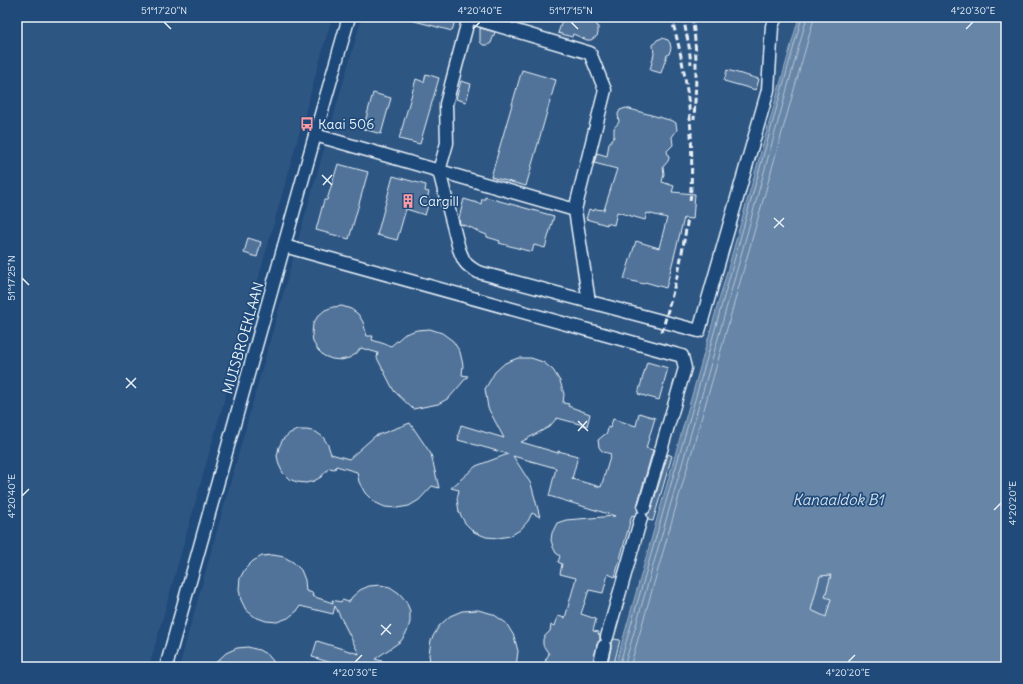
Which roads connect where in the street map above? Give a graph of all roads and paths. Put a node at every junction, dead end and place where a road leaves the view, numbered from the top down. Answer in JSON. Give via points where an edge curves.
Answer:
{"nodes":[{"id":1,"x":349,"y":17,"type":"edge"},
{"id":2,"x":469,"y":17,"type":"edge"},
{"id":3,"x":776,"y":17,"type":"edge"},
{"id":4,"x":315,"y":135,"type":"junction"},
{"id":5,"x":439,"y":171,"type":"junction"},
{"id":6,"x":575,"y":210,"type":"junction"},
{"id":7,"x":284,"y":246,"type":"junction"},
{"id":8,"x":589,"y":302,"type":"junction"},
{"id":9,"x":166,"y":667,"type":"edge"},
{"id":10,"x":599,"y":667,"type":"edge"}],
"edges":[{"from":1,"to":4,"type":"lane","name":"MUISBROEKLAAN"},
{"from":2,"to":5,"type":"lane","via":[[446,104],[448,143]]},
{"from":2,"to":6,"type":"lane","via":[[590,53],[605,90]]},
{"from":3,"to":8,"type":"lane","via":[[772,26],[768,90],[699,331]]},
{"from":4,"to":5,"type":"lane"},
{"from":4,"to":7,"type":"lane","name":"MUISBROEKLAAN"},
{"from":5,"to":6,"type":"lane"},
{"from":5,"to":8,"type":"lane","via":[[462,259],[469,267],[478,272]]},
{"from":6,"to":8,"type":"lane"},
{"from":7,"to":9,"type":"lane","name":"MUISBROEKLAAN"},
{"from":7,"to":10,"type":"lane","via":[[682,356],[685,368]]}]}
